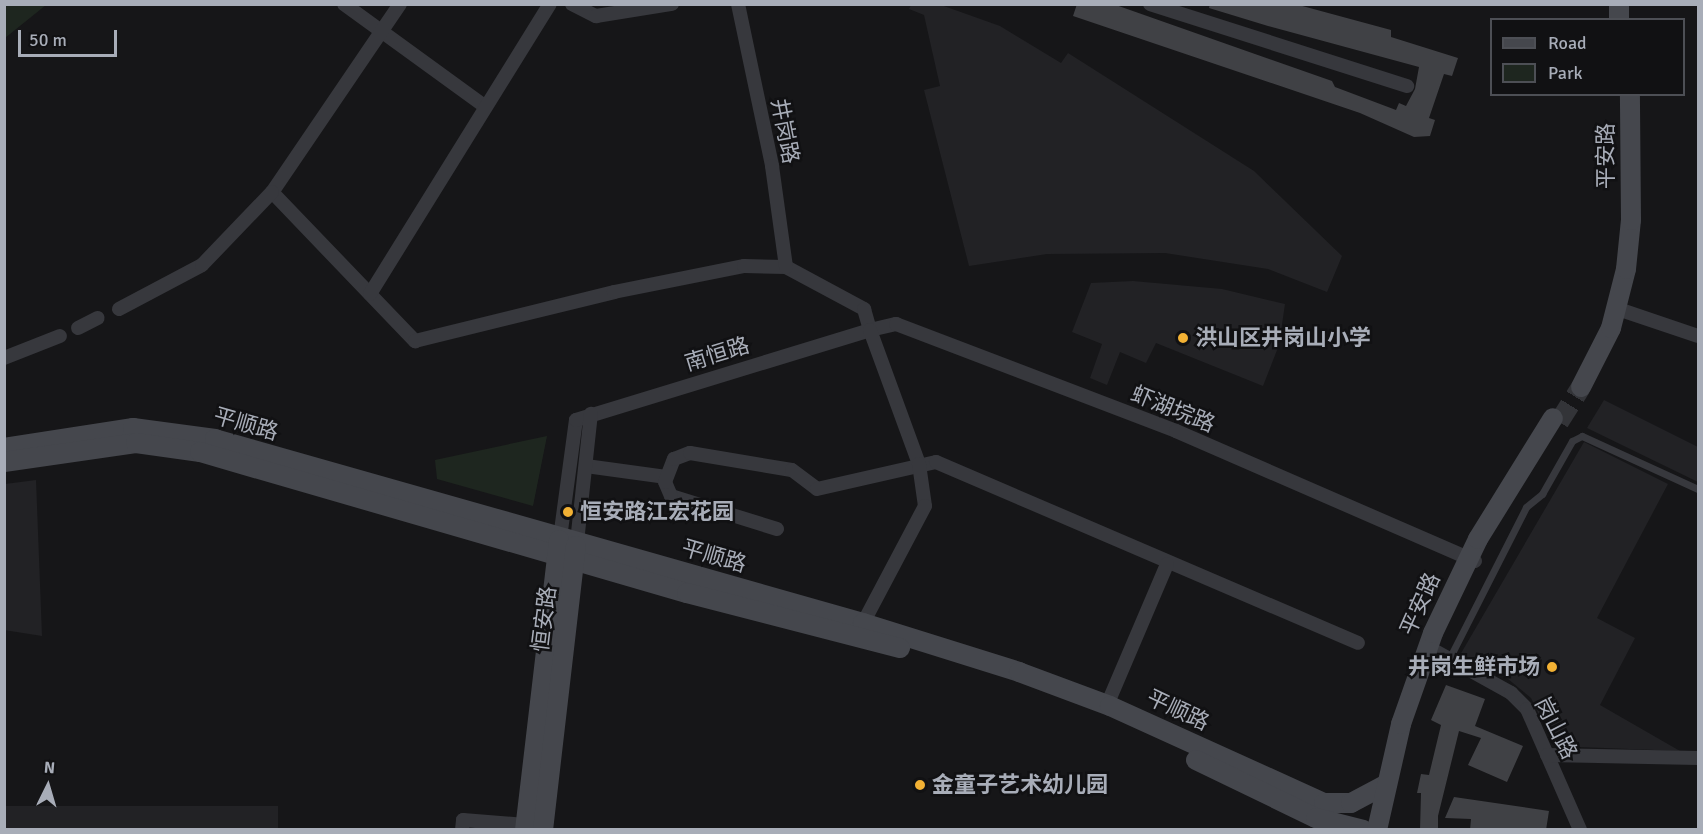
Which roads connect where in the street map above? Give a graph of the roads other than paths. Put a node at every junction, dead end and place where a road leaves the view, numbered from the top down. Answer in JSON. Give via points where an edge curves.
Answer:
{"nodes":[{"id":1,"x":344,"y":4,"type":"edge"},
{"id":2,"x":400,"y":4,"type":"edge"},
{"id":3,"x":550,"y":4,"type":"edge"},
{"id":4,"x":572,"y":4,"type":"edge"},
{"id":5,"x":672,"y":4,"type":"edge"},
{"id":6,"x":738,"y":4,"type":"edge"},
{"id":7,"x":1150,"y":4,"type":"edge"},
{"id":8,"x":382,"y":32,"type":"junction"},
{"id":9,"x":1407,"y":86,"type":"dead end"},
{"id":10,"x":1620,"y":96,"type":"edge"},
{"id":11,"x":1630,"y":96,"type":"edge"},
{"id":12,"x":486,"y":107,"type":"junction"},
{"id":13,"x":272,"y":192,"type":"junction"},
{"id":14,"x":786,"y":267,"type":"junction"},
{"id":15,"x":370,"y":294,"type":"junction"},
{"id":16,"x":119,"y":309,"type":"dead end"},
{"id":17,"x":1618,"y":309,"type":"junction"},
{"id":18,"x":98,"y":318,"type":"dead end"},
{"id":19,"x":78,"y":328,"type":"dead end"},
{"id":20,"x":870,"y":330,"type":"junction"},
{"id":21,"x":60,"y":336,"type":"dead end"},
{"id":22,"x":1698,"y":336,"type":"edge"},
{"id":23,"x":4,"y":358,"type":"edge"},
{"id":24,"x":591,"y":414,"type":"junction"},
{"id":25,"x":576,"y":420,"type":"joint"},
{"id":26,"x":1556,"y":420,"type":"tunnel mouth"},
{"id":27,"x":4,"y":448,"type":"edge"},
{"id":28,"x":4,"y":462,"type":"edge"},
{"id":29,"x":919,"y":464,"type":"junction"},
{"id":30,"x":586,"y":466,"type":"junction"},
{"id":31,"x":666,"y":477,"type":"junction"},
{"id":32,"x":1698,"y":489,"type":"edge"},
{"id":33,"x":777,"y":529,"type":"dead end"},
{"id":34,"x":567,"y":548,"type":"junction"},
{"id":35,"x":1472,"y":559,"type":"junction"},
{"id":36,"x":1167,"y":564,"type":"junction"},
{"id":37,"x":863,"y":623,"type":"junction"},
{"id":38,"x":1358,"y":643,"type":"dead end"},
{"id":39,"x":1443,"y":655,"type":"junction"},
{"id":40,"x":1107,"y":705,"type":"junction"},
{"id":41,"x":1547,"y":755,"type":"junction"},
{"id":42,"x":1698,"y":758,"type":"edge"},
{"id":43,"x":1386,"y":784,"type":"junction"},
{"id":44,"x":1316,"y":818,"type":"junction"},
{"id":45,"x":531,"y":828,"type":"edge"},
{"id":46,"x":462,"y":830,"type":"edge"},
{"id":47,"x":1333,"y":830,"type":"edge"},
{"id":48,"x":1364,"y":830,"type":"edge"},
{"id":49,"x":1377,"y":830,"type":"edge"},
{"id":50,"x":1390,"y":830,"type":"edge"},
{"id":51,"x":1580,"y":830,"type":"edge"}],
"edges":[{"from":1,"to":8,"type":"street"},
{"from":2,"to":8,"type":"street"},
{"from":3,"to":12,"type":"street"},
{"from":4,"to":5,"type":"street","via":[[597,16]]},
{"from":6,"to":14,"type":"street","name":"井岗路","via":[[772,166]]},
{"from":7,"to":9,"type":"street"},
{"from":8,"to":12,"type":"street"},
{"from":8,"to":13,"type":"street"},
{"from":10,"to":17,"type":"main road","name":"平安路","via":[[1621,248],[1600,334],[1577,385]]},
{"from":11,"to":17,"type":"main road","name":"平安路","via":[[1630,244]]},
{"from":12,"to":15,"type":"street"},
{"from":13,"to":15,"type":"street"},
{"from":13,"to":16,"type":"street","via":[[202,265]]},
{"from":14,"to":15,"type":"street","via":[[744,266],[614,292],[415,342]]},
{"from":14,"to":20,"type":"street","via":[[864,309]]},
{"from":17,"to":22,"type":"street"},
{"from":18,"to":19,"type":"street"},
{"from":20,"to":24,"type":"street","name":"南恒路"},
{"from":20,"to":29,"type":"street"},
{"from":20,"to":35,"type":"street","name":"虾湖垸路","via":[[896,324],[1176,431]]},
{"from":21,"to":23,"type":"street"},
{"from":24,"to":25,"type":"street","name":"南恒路"},
{"from":24,"to":30,"type":"street","name":"恒安路"},
{"from":25,"to":34,"type":"street","name":"恒安路"},
{"from":26,"to":35,"type":"main road","name":"平安路"},
{"from":27,"to":34,"type":"main road","name":"平顺路","via":[[110,430],[174,431]]},
{"from":28,"to":34,"type":"main road","name":"平顺路","via":[[136,443],[179,448]]},
{"from":29,"to":31,"type":"street","via":[[817,489],[792,470],[690,453],[674,459]]},
{"from":29,"to":36,"type":"street","via":[[936,462]]},
{"from":29,"to":37,"type":"street","via":[[924,506]]},
{"from":30,"to":31,"type":"street"},
{"from":30,"to":34,"type":"street","name":"恒安路"},
{"from":31,"to":33,"type":"street","via":[[671,496]]},
{"from":32,"to":39,"type":"lane","via":[[1582,436],[1572,441],[1542,494],[1526,507]]},
{"from":34,"to":37,"type":"main road","name":"平顺路"},
{"from":34,"to":44,"type":"main road","name":"平顺路","via":[[1018,684],[1119,723]]},
{"from":34,"to":45,"type":"main road","name":"恒安路"},
{"from":35,"to":39,"type":"main road","name":"平安路"},
{"from":35,"to":43,"type":"main road","name":"平安路","via":[[1415,680]]},
{"from":36,"to":38,"type":"street"},
{"from":36,"to":40,"type":"street"},
{"from":37,"to":40,"type":"main road","name":"平顺路","via":[[1019,672]]},
{"from":39,"to":41,"type":"street","name":"岗山路","via":[[1511,693],[1527,709]]},
{"from":39,"to":50,"type":"main road","name":"平安路","via":[[1408,746]]},
{"from":40,"to":43,"type":"main road","name":"平顺路","via":[[1324,803],[1350,803]]},
{"from":41,"to":42,"type":"street"},
{"from":41,"to":51,"type":"street","name":"岗山路"},
{"from":43,"to":49,"type":"main road","name":"平安路"},
{"from":44,"to":47,"type":"main road"},
{"from":44,"to":48,"type":"main road","name":"平顺路"},
{"from":45,"to":46,"type":"street","via":[[463,819]]}]}
